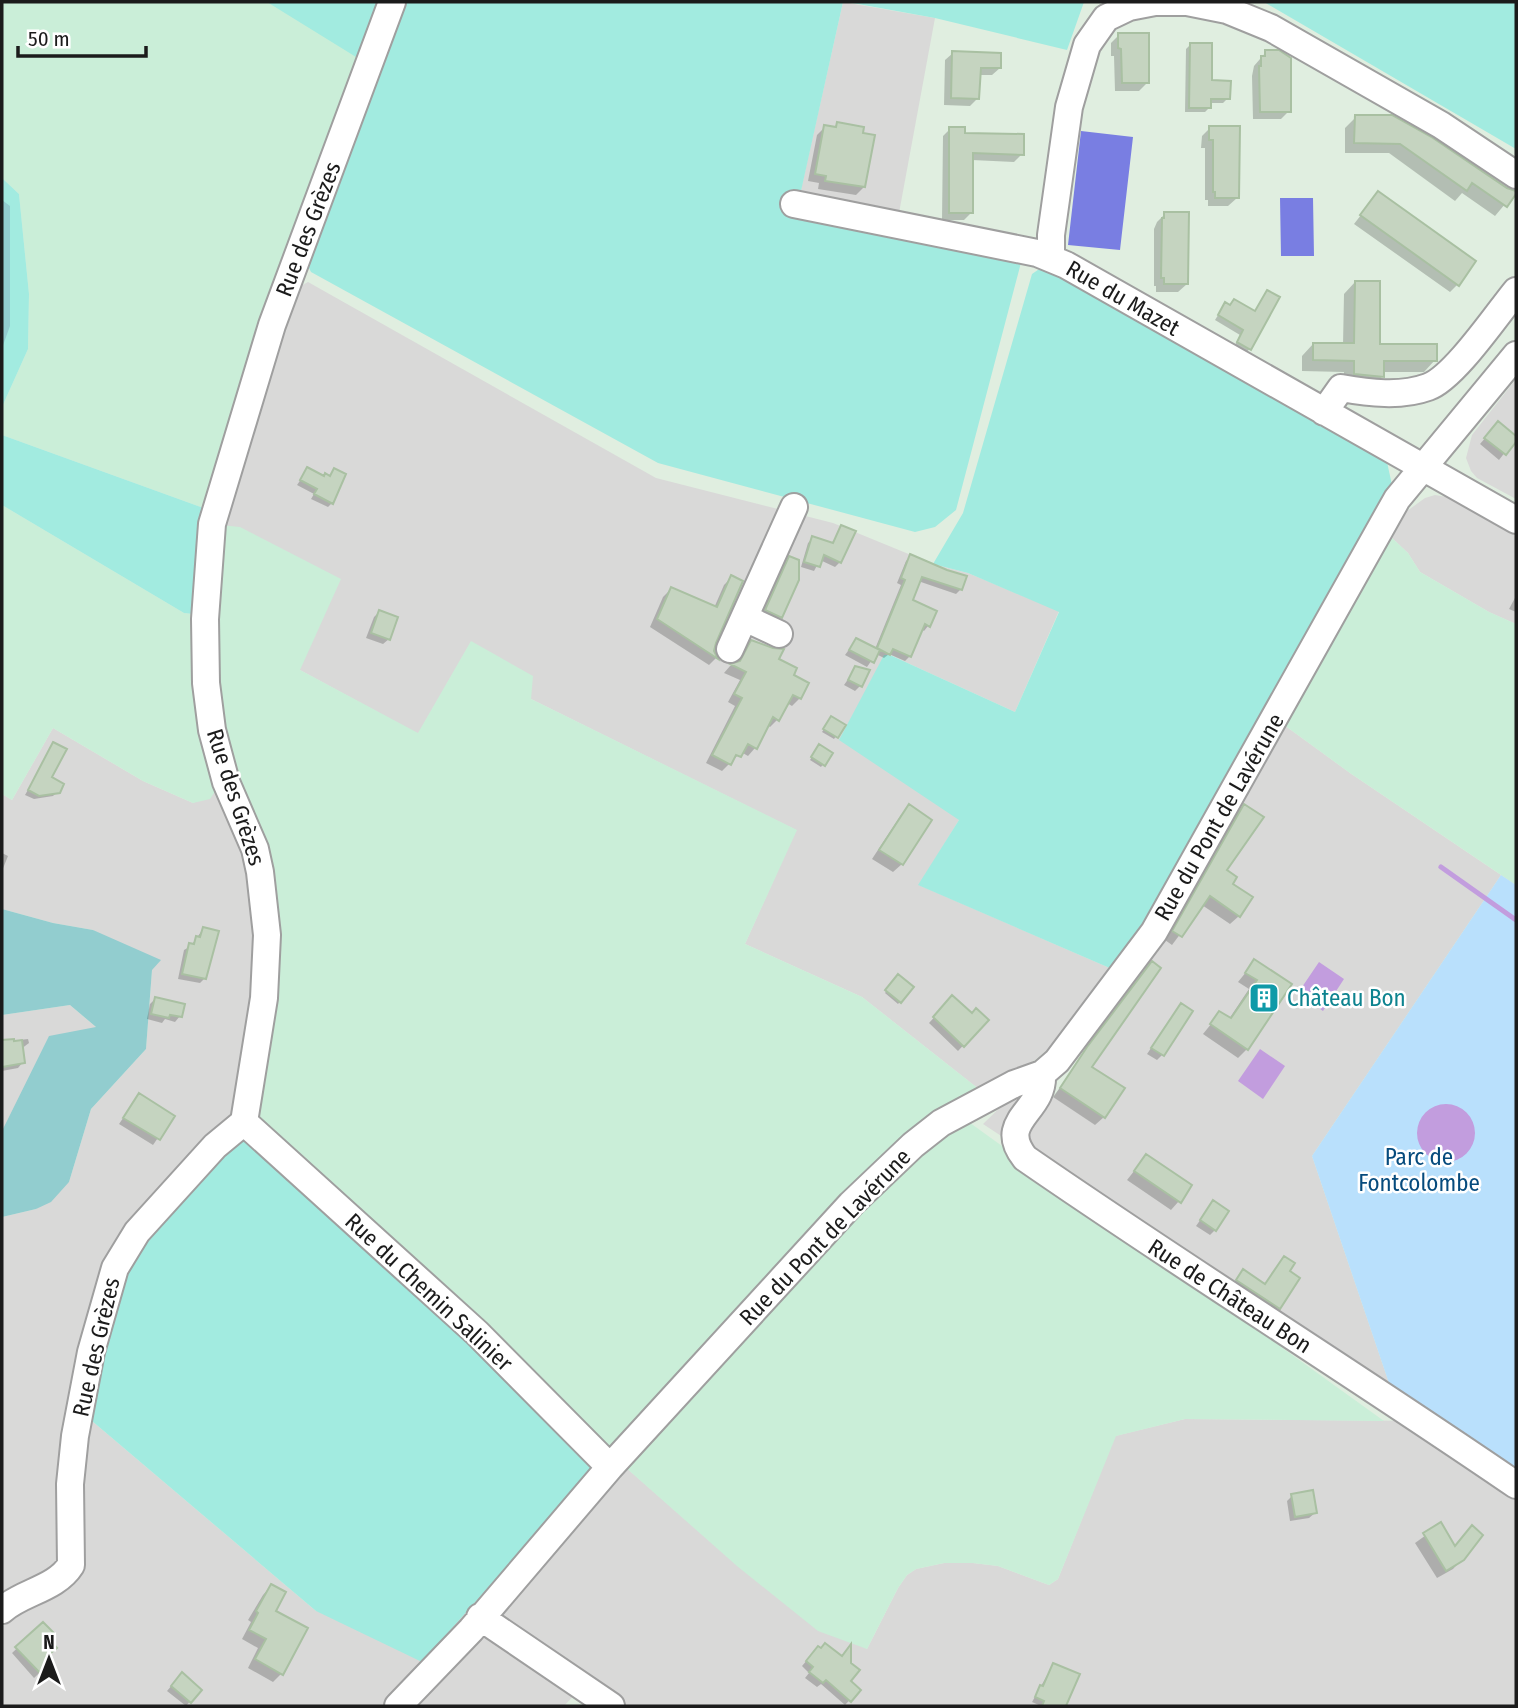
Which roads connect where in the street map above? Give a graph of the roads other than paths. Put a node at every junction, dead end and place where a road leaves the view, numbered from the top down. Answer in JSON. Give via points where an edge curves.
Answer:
{"nodes":[{"id":1,"x":393,"y":2,"type":"edge"},
{"id":2,"x":1516,"y":176,"type":"edge"},
{"id":3,"x":794,"y":204,"type":"dead end"},
{"id":4,"x":1051,"y":258,"type":"junction"},
{"id":5,"x":1516,"y":291,"type":"edge"},
{"id":6,"x":1516,"y":355,"type":"edge"},
{"id":7,"x":1324,"y":412,"type":"junction"},
{"id":8,"x":1424,"y":468,"type":"junction"},
{"id":9,"x":794,"y":507,"type":"dead end"},
{"id":10,"x":1516,"y":520,"type":"edge"},
{"id":11,"x":745,"y":618,"type":"junction"},
{"id":12,"x":779,"y":634,"type":"dead end"},
{"id":13,"x":730,"y":649,"type":"dead end"},
{"id":14,"x":1042,"y":1074,"type":"junction"},
{"id":15,"x":244,"y":1122,"type":"junction"},
{"id":16,"x":610,"y":1467,"type":"junction"},
{"id":17,"x":1516,"y":1485,"type":"edge"},
{"id":18,"x":2,"y":1610,"type":"edge"},
{"id":19,"x":480,"y":1617,"type":"junction"},
{"id":20,"x":398,"y":1706,"type":"edge"},
{"id":21,"x":611,"y":1706,"type":"edge"}],
"edges":[{"from":1,"to":15,"type":"street","name":"Rue des Grèzes","via":[[272,325],[212,524],[205,619],[212,730],[226,782],[255,849],[267,934],[264,998]]},
{"from":2,"to":4,"type":"street","via":[[1441,125],[1271,28],[1227,10],[1187,2],[1155,2],[1106,18],[1087,45],[1069,107]]},
{"from":3,"to":4,"type":"street","name":"Rue du Mazet"},
{"from":4,"to":7,"type":"street","name":"Rue du Mazet"},
{"from":5,"to":7,"type":"street","via":[[1448,374],[1429,387],[1395,393],[1341,388]]},
{"from":6,"to":8,"type":"street","name":"Rue du Pont de Lavérune"},
{"from":7,"to":8,"type":"street","name":"Rue du Mazet"},
{"from":8,"to":10,"type":"street","name":"Rue du Mazet"},
{"from":8,"to":14,"type":"street","name":"Rue du Pont de Lavérune","via":[[1397,499],[1154,932],[1057,1061]]},
{"from":9,"to":11,"type":"street"},
{"from":11,"to":12,"type":"street"},
{"from":11,"to":13,"type":"street"},
{"from":14,"to":16,"type":"street","name":"Rue du Pont de Lavérune","via":[[942,1123],[914,1145],[851,1204]]},
{"from":14,"to":17,"type":"street","name":"Rue de Château Bon","via":[[1036,1098],[1014,1132],[1016,1147],[1025,1158]]},
{"from":15,"to":16,"type":"street","name":"Rue du Chemin Salinier","via":[[477,1333]]},
{"from":15,"to":18,"type":"street","name":"Rue des Grèzes","via":[[215,1146],[137,1232],[115,1268],[91,1352],[75,1436],[69,1484],[71,1565],[64,1577]]},
{"from":16,"to":19,"type":"street","name":"Rue du Pont de Lavérune"},
{"from":19,"to":20,"type":"street","name":"Rue du Pont de Lavérune"},
{"from":19,"to":21,"type":"street"}]}
